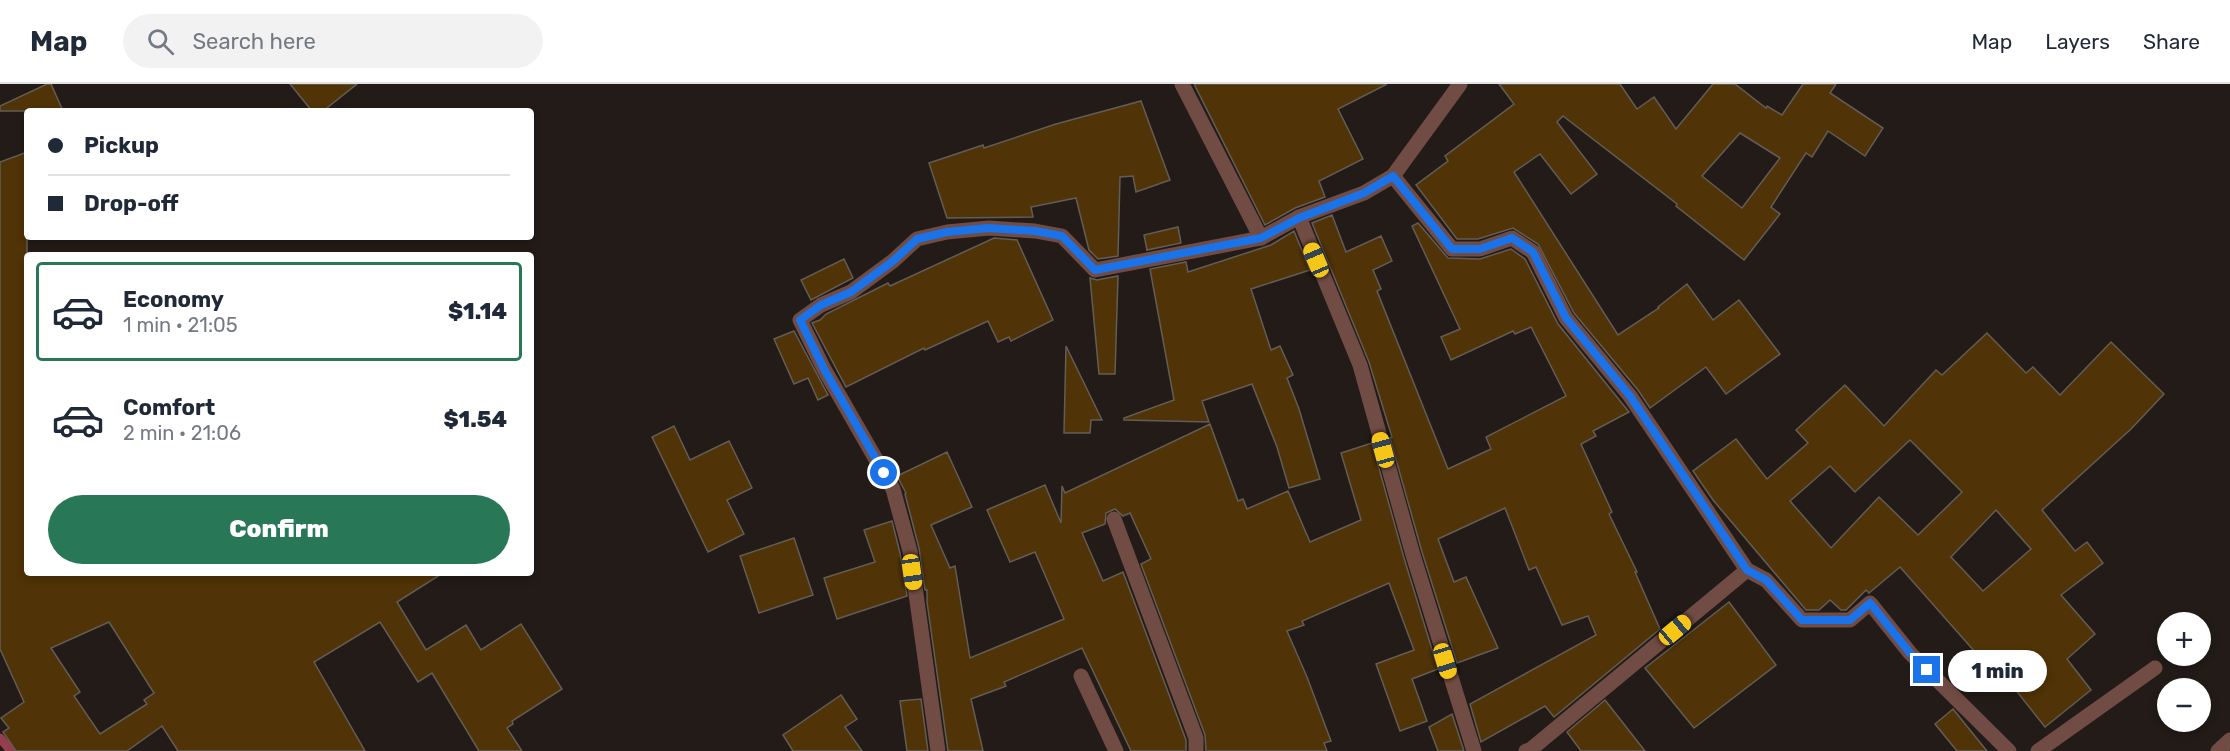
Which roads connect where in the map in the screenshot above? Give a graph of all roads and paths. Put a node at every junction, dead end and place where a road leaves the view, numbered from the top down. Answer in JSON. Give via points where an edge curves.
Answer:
{"nodes":[{"id":1,"x":1182,"y":84,"type":"edge"},
{"id":2,"x":1460,"y":84,"type":"edge"},
{"id":3,"x":1393,"y":176,"type":"junction"},
{"id":4,"x":1299,"y":218,"type":"junction"},
{"id":5,"x":1261,"y":238,"type":"junction"},
{"id":6,"x":1114,"y":519,"type":"dead end"},
{"id":7,"x":1747,"y":570,"type":"junction"},
{"id":8,"x":2155,"y":668,"type":"dead end"},
{"id":9,"x":1081,"y":676,"type":"dead end"},
{"id":10,"x":2230,"y":740,"type":"edge"},
{"id":11,"x":938,"y":751,"type":"edge"},
{"id":12,"x":1116,"y":751,"type":"edge"},
{"id":13,"x":1196,"y":751,"type":"edge"},
{"id":14,"x":1474,"y":751,"type":"edge"},
{"id":15,"x":1526,"y":751,"type":"edge"},
{"id":16,"x":2009,"y":751,"type":"edge"},
{"id":17,"x":2038,"y":751,"type":"edge"},
{"id":18,"x":2218,"y":751,"type":"edge"}],
"edges":[{"from":1,"to":5,"type":"street"},
{"from":2,"to":3,"type":"street"},
{"from":3,"to":4,"type":"street","via":[[1364,193]]},
{"from":3,"to":7,"type":"street","via":[[1452,249],[1480,249],[1512,238],[1533,252],[1566,318],[1630,396]]},
{"from":4,"to":5,"type":"street"},
{"from":4,"to":14,"type":"street","via":[[1360,365]]},
{"from":5,"to":11,"type":"street","via":[[1095,270],[1062,236],[988,228],[947,232],[917,239],[851,292],[821,305],[800,320],[893,489],[910,551]]},
{"from":6,"to":13,"type":"street","via":[[1196,738]]},
{"from":7,"to":15,"type":"street"},
{"from":7,"to":16,"type":"street","via":[[1766,580],[1802,620],[1850,620],[1870,603],[1910,653]]},
{"from":8,"to":17,"type":"street"},
{"from":9,"to":12,"type":"street"},
{"from":10,"to":18,"type":"street"}]}
